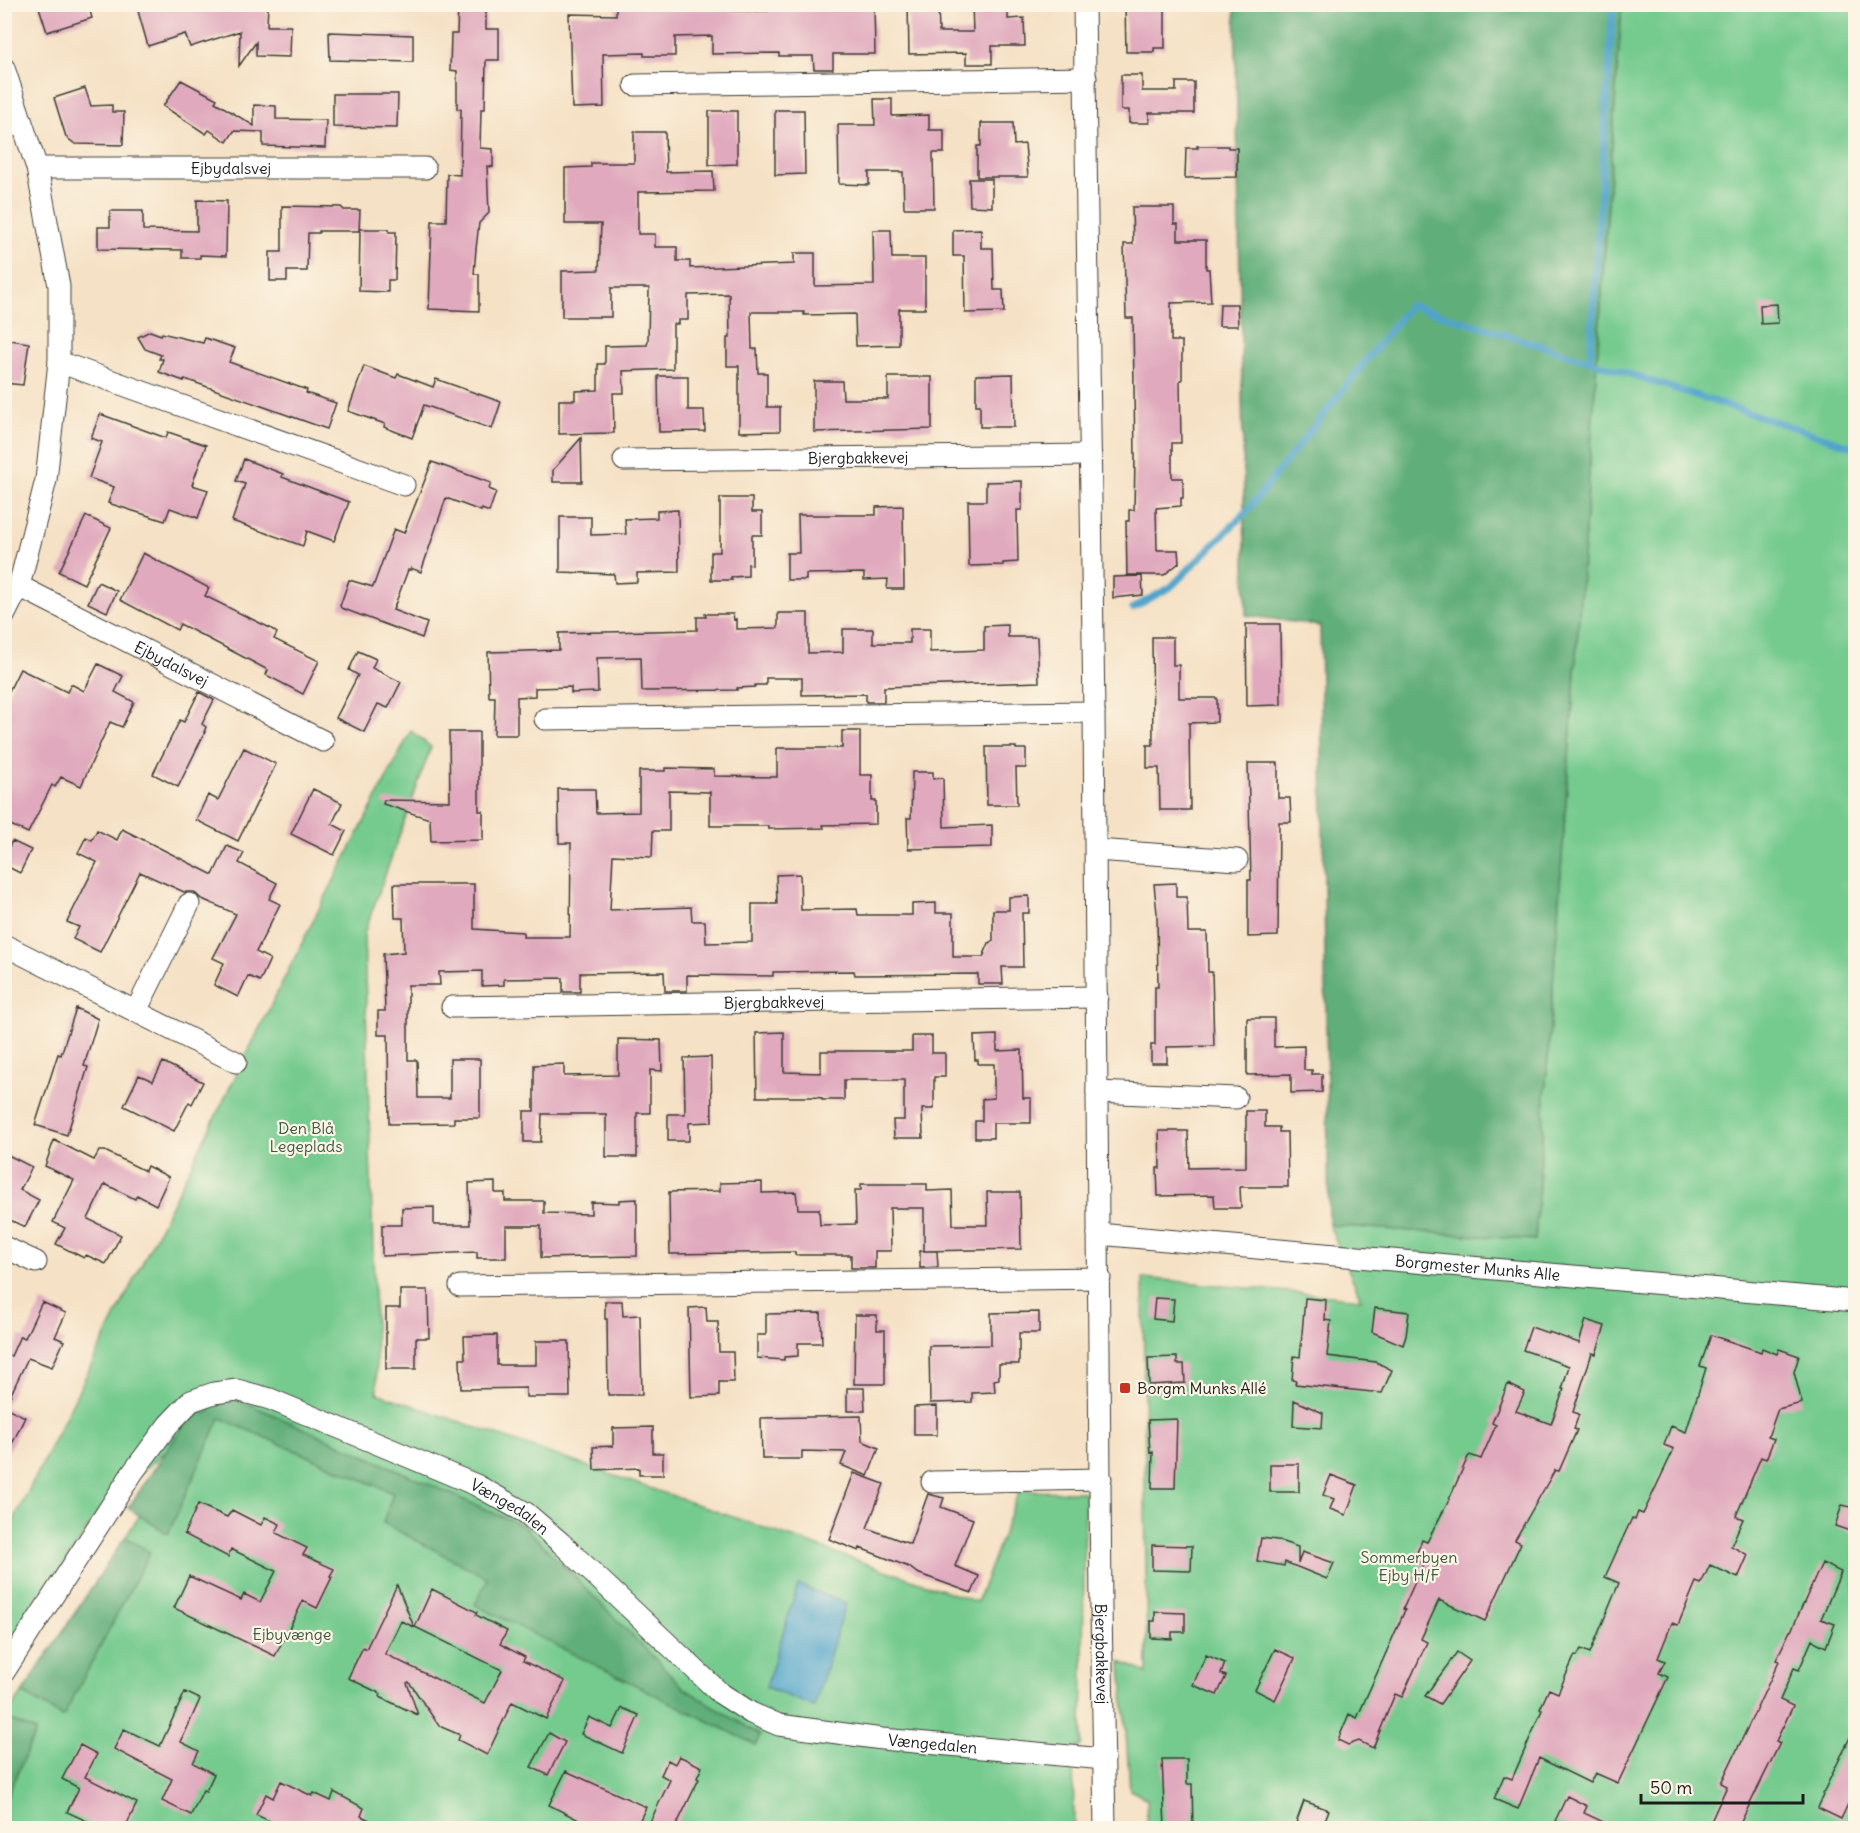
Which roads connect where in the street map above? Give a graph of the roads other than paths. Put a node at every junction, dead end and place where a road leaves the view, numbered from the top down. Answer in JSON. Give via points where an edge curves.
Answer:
{"nodes":[{"id":1,"x":1084,"y":4,"type":"edge"},
{"id":2,"x":4,"y":68,"type":"edge"},
{"id":3,"x":1086,"y":78,"type":"junction"},
{"id":4,"x":635,"y":84,"type":"dead end"},
{"id":5,"x":37,"y":168,"type":"junction"},
{"id":6,"x":425,"y":168,"type":"dead end"},
{"id":7,"x":59,"y":362,"type":"junction"},
{"id":8,"x":1091,"y":455,"type":"junction"},
{"id":9,"x":624,"y":460,"type":"dead end"},
{"id":10,"x":405,"y":484,"type":"dead end"},
{"id":11,"x":19,"y":586,"type":"junction"},
{"id":12,"x":4,"y":616,"type":"edge"},
{"id":13,"x":1094,"y":712,"type":"junction"},
{"id":14,"x":545,"y":719,"type":"dead end"},
{"id":15,"x":323,"y":741,"type":"dead end"},
{"id":16,"x":1096,"y":850,"type":"junction"},
{"id":17,"x":1237,"y":860,"type":"dead end"},
{"id":18,"x":189,"y":904,"type":"dead end"},
{"id":19,"x":4,"y":945,"type":"edge"},
{"id":20,"x":1097,"y":997,"type":"junction"},
{"id":21,"x":452,"y":1007,"type":"dead end"},
{"id":22,"x":136,"y":1011,"type":"junction"},
{"id":23,"x":236,"y":1062,"type":"dead end"},
{"id":24,"x":1096,"y":1092,"type":"junction"},
{"id":25,"x":1236,"y":1098,"type":"dead end"},
{"id":26,"x":1098,"y":1234,"type":"junction"},
{"id":27,"x":4,"y":1247,"type":"edge"},
{"id":28,"x":36,"y":1262,"type":"dead end"},
{"id":29,"x":1100,"y":1278,"type":"junction"},
{"id":30,"x":460,"y":1286,"type":"dead end"},
{"id":31,"x":1856,"y":1301,"type":"edge"},
{"id":32,"x":1101,"y":1479,"type":"junction"},
{"id":33,"x":932,"y":1482,"type":"dead end"},
{"id":34,"x":4,"y":1672,"type":"edge"},
{"id":35,"x":1104,"y":1759,"type":"junction"},
{"id":36,"x":1105,"y":1828,"type":"edge"}],
"edges":[{"from":1,"to":3,"type":"street","name":"Bjergbakkevej"},
{"from":2,"to":5,"type":"street"},
{"from":3,"to":4,"type":"street"},
{"from":3,"to":8,"type":"street","name":"Bjergbakkevej"},
{"from":5,"to":6,"type":"street","name":"Ejbydalsvej"},
{"from":5,"to":7,"type":"street","via":[[59,286]]},
{"from":7,"to":10,"type":"street"},
{"from":7,"to":11,"type":"street","via":[[46,480]]},
{"from":8,"to":9,"type":"street","name":"Bjergbakkevej"},
{"from":8,"to":13,"type":"street","name":"Bjergbakkevej"},
{"from":11,"to":12,"type":"street"},
{"from":11,"to":15,"type":"street","name":"Ejbydalsvej"},
{"from":13,"to":14,"type":"street"},
{"from":13,"to":16,"type":"street","name":"Bjergbakkevej"},
{"from":16,"to":17,"type":"street"},
{"from":16,"to":20,"type":"street","name":"Bjergbakkevej"},
{"from":18,"to":22,"type":"street"},
{"from":19,"to":22,"type":"street"},
{"from":20,"to":21,"type":"street","name":"Bjergbakkevej"},
{"from":20,"to":24,"type":"street","name":"Bjergbakkevej"},
{"from":22,"to":23,"type":"street"},
{"from":24,"to":25,"type":"street"},
{"from":24,"to":26,"type":"street","name":"Bjergbakkevej"},
{"from":26,"to":29,"type":"street","name":"Bjergbakkevej"},
{"from":26,"to":31,"type":"street","name":"Borgmester Munks Alle"},
{"from":27,"to":28,"type":"street"},
{"from":29,"to":30,"type":"street"},
{"from":29,"to":32,"type":"street","name":"Bjergbakkevej"},
{"from":32,"to":33,"type":"street"},
{"from":32,"to":35,"type":"street","name":"Bjergbakkevej"},
{"from":34,"to":35,"type":"street","name":"Vængedalen","via":[[133,1472],[168,1425],[191,1401],[237,1390],[270,1399],[466,1481],[526,1513],[720,1693],[779,1725],[882,1739]]},
{"from":35,"to":36,"type":"street","name":"Bjergbakkevej"}]}
